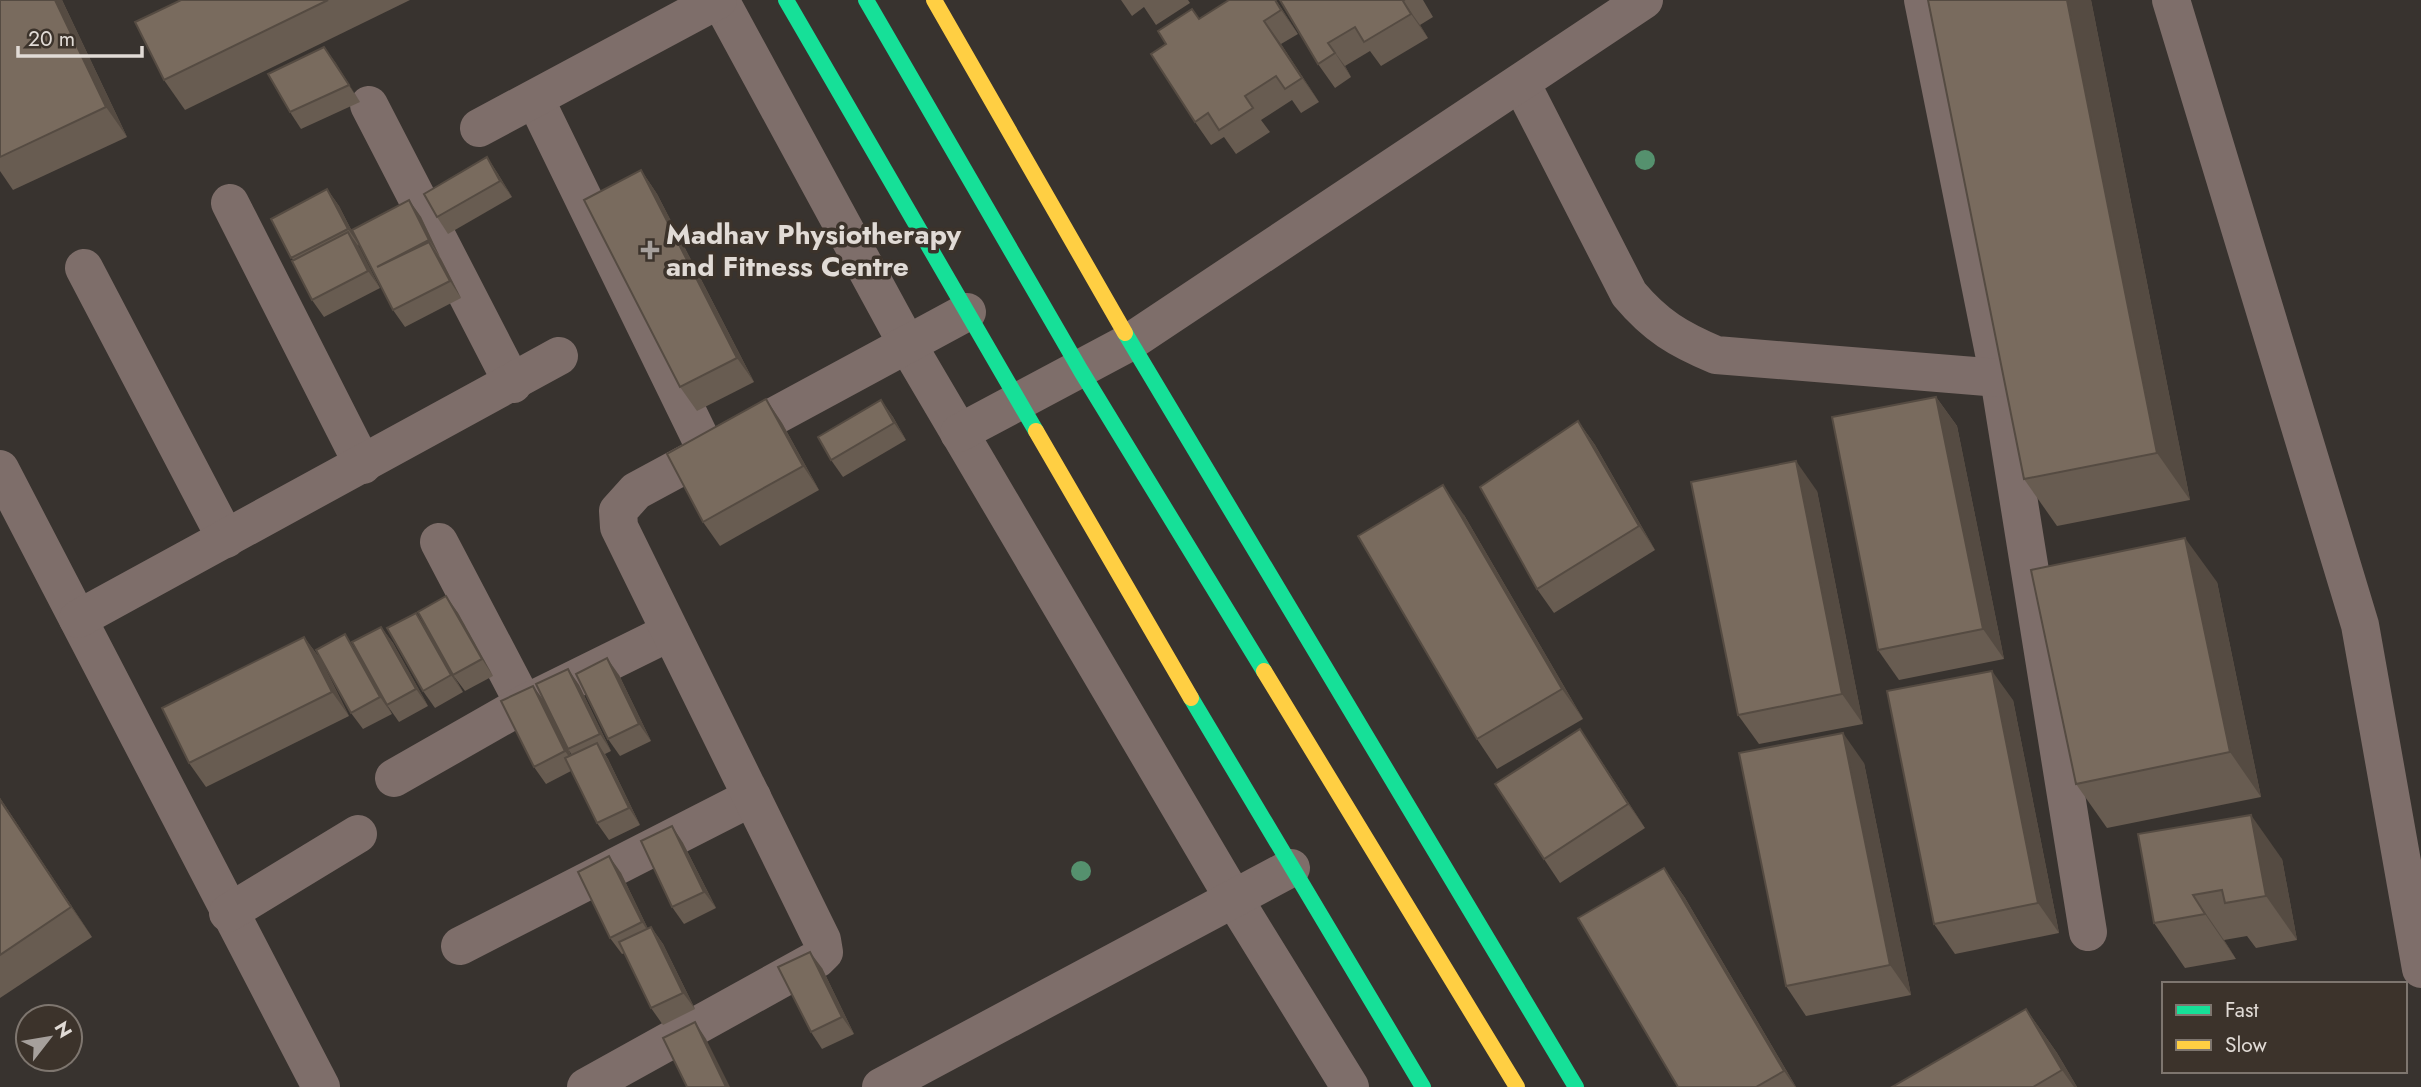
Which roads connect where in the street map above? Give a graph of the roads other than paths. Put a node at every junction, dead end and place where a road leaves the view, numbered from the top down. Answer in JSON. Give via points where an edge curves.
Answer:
{"nodes":[{"id":1,"x":719,"y":0,"type":"edge"},
{"id":2,"x":786,"y":0,"type":"edge"},
{"id":3,"x":866,"y":0,"type":"edge"},
{"id":4,"x":934,"y":0,"type":"edge"},
{"id":5,"x":1644,"y":0,"type":"edge"},
{"id":6,"x":1923,"y":0,"type":"edge"},
{"id":7,"x":2171,"y":0,"type":"edge"},
{"id":8,"x":1521,"y":83,"type":"junction"},
{"id":9,"x":535,"y":99,"type":"junction"},
{"id":10,"x":369,"y":105,"type":"dead end"},
{"id":11,"x":479,"y":128,"type":"dead end"},
{"id":12,"x":230,"y":203,"type":"dead end"},
{"id":13,"x":84,"y":268,"type":"dead end"},
{"id":14,"x":967,"y":312,"type":"junction"},
{"id":15,"x":1130,"y":342,"type":"junction"},
{"id":16,"x":907,"y":344,"type":"junction"},
{"id":17,"x":559,"y":356,"type":"dead end"},
{"id":18,"x":1081,"y":371,"type":"junction"},
{"id":19,"x":1999,"y":377,"type":"junction"},
{"id":20,"x":513,"y":384,"type":"junction"},
{"id":21,"x":1018,"y":401,"type":"junction"},
{"id":22,"x":959,"y":433,"type":"junction"},
{"id":23,"x":707,"y":452,"type":"junction"},
{"id":24,"x":363,"y":465,"type":"junction"},
{"id":25,"x":0,"y":469,"type":"edge"},
{"id":26,"x":226,"y":539,"type":"junction"},
{"id":27,"x":439,"y":542,"type":"dead end"},
{"id":28,"x":78,"y":619,"type":"junction"},
{"id":29,"x":670,"y":632,"type":"junction"},
{"id":30,"x":524,"y":704,"type":"junction"},
{"id":31,"x":178,"y":727,"type":"edge"},
{"id":32,"x":143,"y":746,"type":"junction"},
{"id":33,"x":394,"y":778,"type":"dead end"},
{"id":34,"x":752,"y":797,"type":"junction"},
{"id":35,"x":358,"y":834,"type":"dead end"},
{"id":36,"x":1291,"y":868,"type":"junction"},
{"id":37,"x":1234,"y":899,"type":"junction"},
{"id":38,"x":228,"y":913,"type":"junction"},
{"id":39,"x":2088,"y":932,"type":"dead end"},
{"id":40,"x":460,"y":946,"type":"dead end"},
{"id":41,"x":2421,"y":970,"type":"edge"},
{"id":42,"x":321,"y":1087,"type":"edge"},
{"id":43,"x":586,"y":1087,"type":"edge"},
{"id":44,"x":881,"y":1087,"type":"edge"},
{"id":45,"x":1350,"y":1087,"type":"edge"},
{"id":46,"x":1423,"y":1087,"type":"edge"},
{"id":47,"x":1517,"y":1087,"type":"edge"},
{"id":48,"x":1576,"y":1087,"type":"edge"}],
"edges":[{"from":1,"to":9,"type":"street"},
{"from":1,"to":16,"type":"street"},
{"from":2,"to":14,"type":"street"},
{"from":3,"to":18,"type":"street"},
{"from":4,"to":15,"type":"street"},
{"from":5,"to":8,"type":"street"},
{"from":6,"to":19,"type":"street"},
{"from":7,"to":41,"type":"street","via":[[2360,625]]},
{"from":8,"to":15,"type":"street"},
{"from":8,"to":19,"type":"street","via":[[1629,294],[1652,321],[1680,339],[1716,355]]},
{"from":9,"to":11,"type":"street"},
{"from":9,"to":23,"type":"street"},
{"from":10,"to":20,"type":"street"},
{"from":12,"to":24,"type":"street"},
{"from":13,"to":26,"type":"street"},
{"from":14,"to":16,"type":"street"},
{"from":14,"to":21,"type":"street"},
{"from":15,"to":18,"type":"street"},
{"from":15,"to":48,"type":"street"},
{"from":16,"to":22,"type":"street"},
{"from":16,"to":23,"type":"street"},
{"from":17,"to":20,"type":"street"},
{"from":18,"to":21,"type":"street"},
{"from":18,"to":47,"type":"street"},
{"from":19,"to":39,"type":"street"},
{"from":20,"to":24,"type":"street"},
{"from":21,"to":22,"type":"street"},
{"from":21,"to":36,"type":"street"},
{"from":22,"to":37,"type":"street"},
{"from":23,"to":29,"type":"street","via":[[636,491],[618,511],[619,527]]},
{"from":24,"to":26,"type":"street"},
{"from":25,"to":28,"type":"street"},
{"from":26,"to":28,"type":"street"},
{"from":27,"to":30,"type":"street"},
{"from":28,"to":32,"type":"street"},
{"from":29,"to":30,"type":"street"},
{"from":29,"to":34,"type":"street"},
{"from":30,"to":33,"type":"street"},
{"from":31,"to":32,"type":"street"},
{"from":32,"to":38,"type":"street"},
{"from":34,"to":40,"type":"street"},
{"from":34,"to":43,"type":"street","via":[[824,952]]},
{"from":35,"to":38,"type":"street"},
{"from":36,"to":37,"type":"street"},
{"from":36,"to":46,"type":"street"},
{"from":37,"to":44,"type":"street"},
{"from":37,"to":45,"type":"street"},
{"from":38,"to":42,"type":"street"}]}
